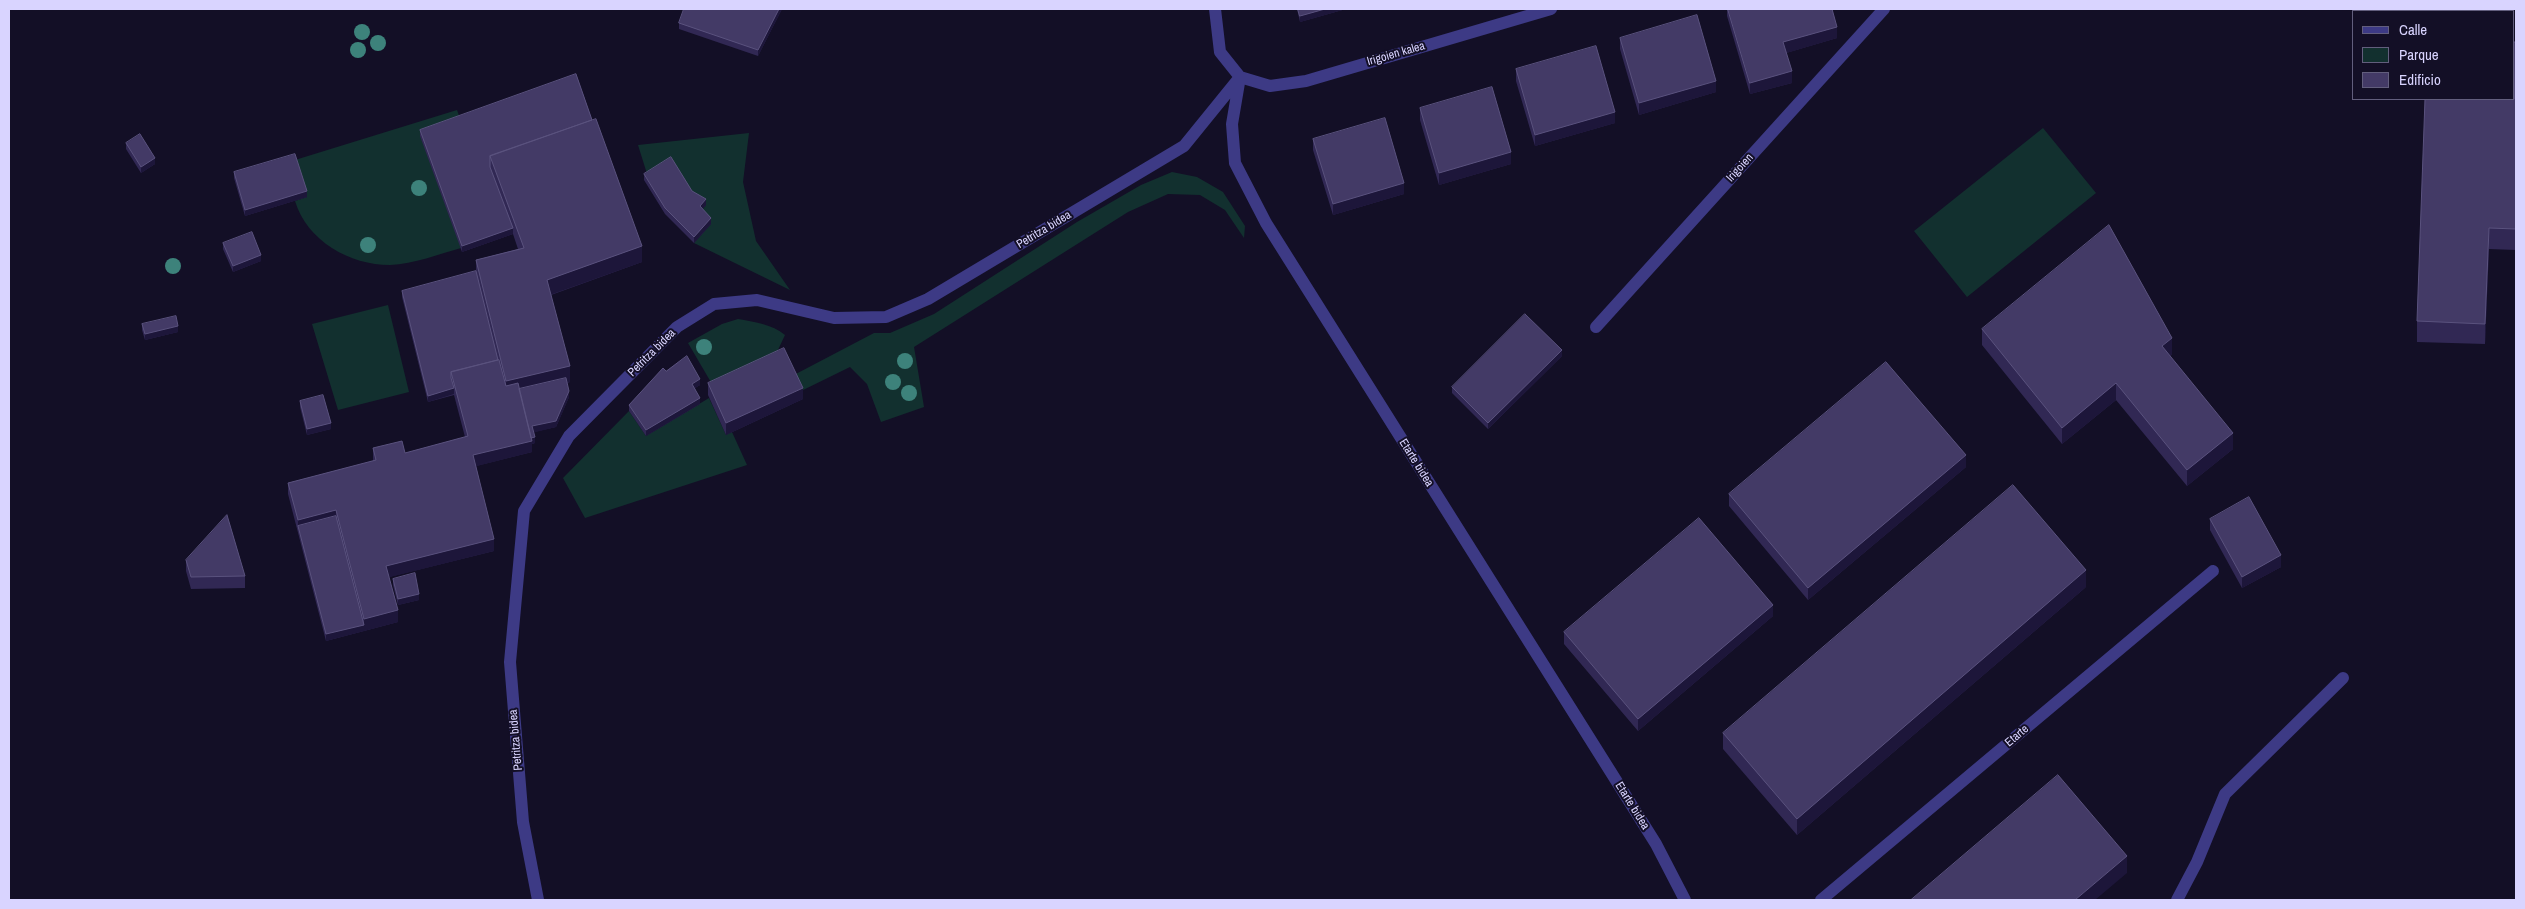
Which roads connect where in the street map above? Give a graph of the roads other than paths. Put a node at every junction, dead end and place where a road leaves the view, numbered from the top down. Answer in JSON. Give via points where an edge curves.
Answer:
{"nodes":[{"id":1,"x":1215,"y":9,"type":"edge"},
{"id":2,"x":1550,"y":9,"type":"edge"},
{"id":3,"x":1884,"y":9,"type":"edge"},
{"id":4,"x":1240,"y":77,"type":"junction"},
{"id":5,"x":1596,"y":327,"type":"dead end"},
{"id":6,"x":2214,"y":571,"type":"dead end"},
{"id":7,"x":2343,"y":678,"type":"dead end"},
{"id":8,"x":538,"y":900,"type":"edge"},
{"id":9,"x":1685,"y":900,"type":"edge"},
{"id":10,"x":1822,"y":900,"type":"edge"},
{"id":11,"x":2177,"y":900,"type":"edge"}],
"edges":[{"from":1,"to":4,"type":"street","via":[[1220,52]]},
{"from":2,"to":4,"type":"street","name":"Irigoien kalea","via":[[1306,81],[1270,86]]},
{"from":3,"to":5,"type":"street","name":"Irigoien"},
{"from":4,"to":8,"type":"street","name":"Petritza bidea","via":[[1184,146],[928,300],[886,317],[834,318],[757,300],[714,304],[677,327],[569,436],[524,511],[510,662],[523,822]]},
{"from":4,"to":9,"type":"street","name":"Etarte bidea","via":[[1232,124],[1235,163],[1266,223],[1656,844]]},
{"from":6,"to":10,"type":"street","name":"Etarte"},
{"from":7,"to":11,"type":"street","via":[[2225,794],[2197,862]]}]}
